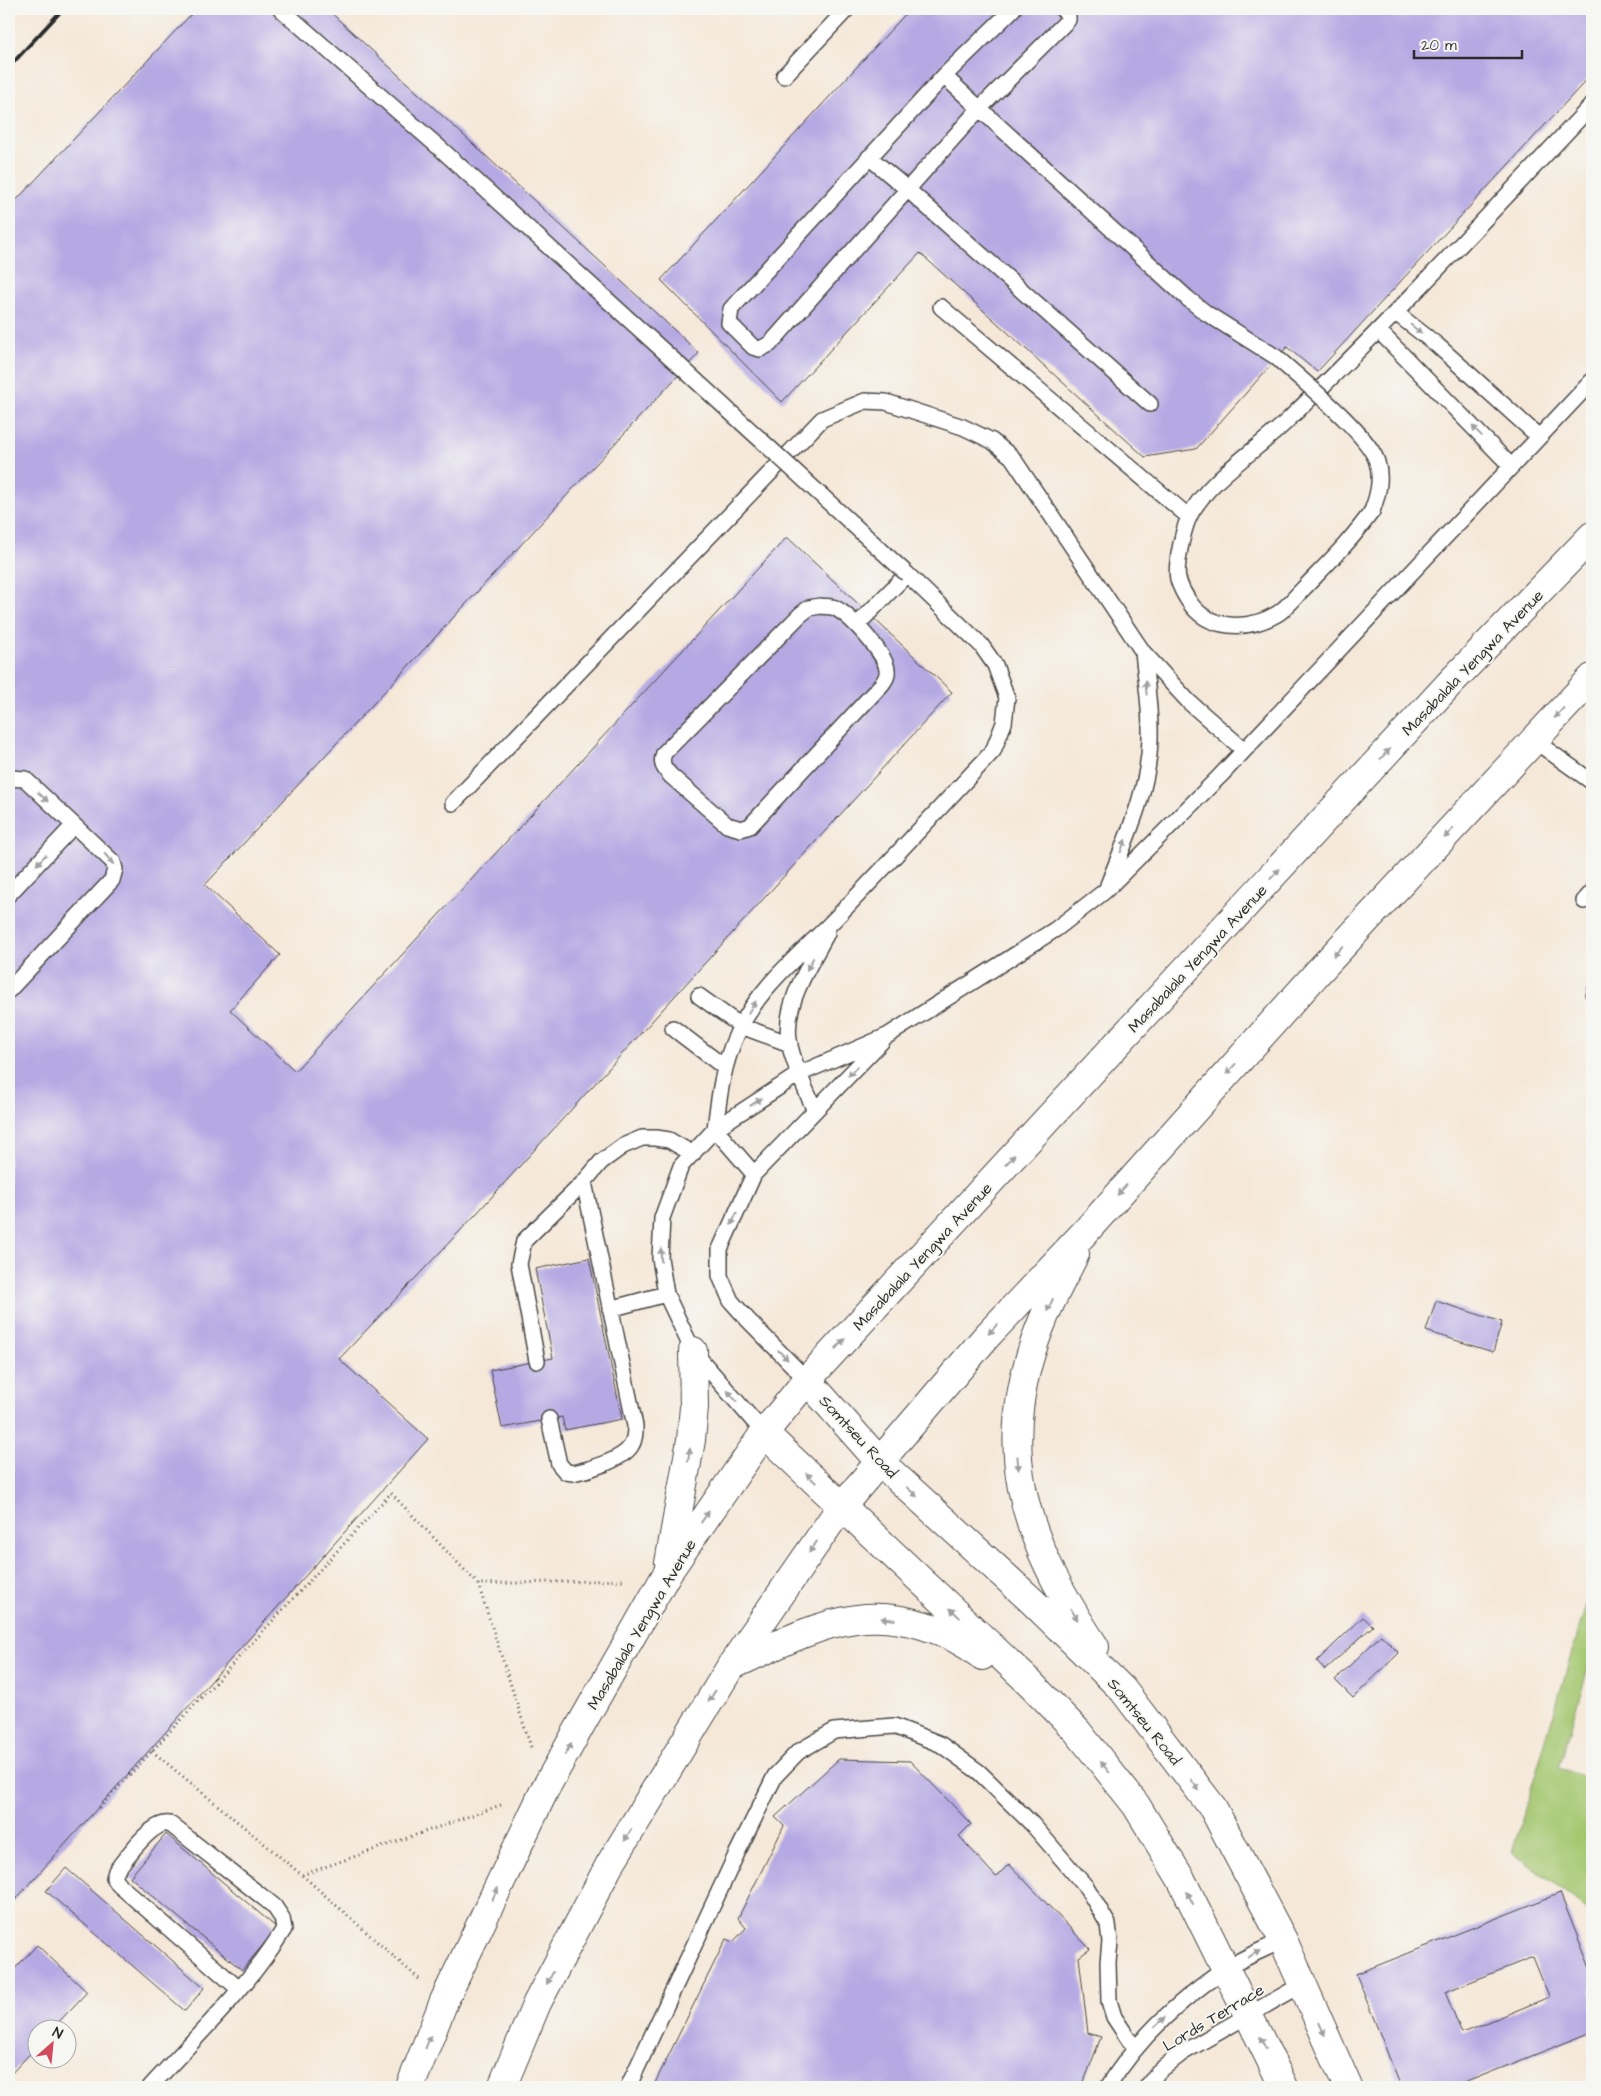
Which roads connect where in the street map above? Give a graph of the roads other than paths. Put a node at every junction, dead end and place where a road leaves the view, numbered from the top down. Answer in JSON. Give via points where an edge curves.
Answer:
{"nodes":[{"id":1,"x":282,"y":9,"type":"edge"},
{"id":2,"x":847,"y":9,"type":"edge"},
{"id":3,"x":1012,"y":9,"type":"edge"},
{"id":4,"x":1062,"y":9,"type":"edge"},
{"id":5,"x":784,"y":76,"type":"dead end"},
{"id":6,"x":944,"y":76,"type":"junction"},
{"id":7,"x":1592,"y":105,"type":"edge"},
{"id":8,"x":979,"y":109,"type":"junction"},
{"id":9,"x":869,"y":158,"type":"junction"},
{"id":10,"x":907,"y":189,"type":"junction"},
{"id":11,"x":941,"y":307,"type":"dead end"},
{"id":12,"x":1396,"y":312,"type":"junction"},
{"id":13,"x":1378,"y":330,"type":"junction"},
{"id":14,"x":1592,"y":380,"type":"edge"},
{"id":15,"x":1150,"y":404,"type":"dead end"},
{"id":16,"x":1540,"y":437,"type":"junction"},
{"id":17,"x":1511,"y":466,"type":"junction"},
{"id":18,"x":1189,"y":517,"type":"junction"},
{"id":19,"x":1592,"y":536,"type":"edge"},
{"id":20,"x":907,"y":574,"type":"junction"},
{"id":21,"x":857,"y":625,"type":"junction"},
{"id":22,"x":1143,"y":652,"type":"junction"},
{"id":23,"x":1592,"y":678,"type":"edge"},
{"id":24,"x":1534,"y":741,"type":"junction"},
{"id":25,"x":1244,"y":750,"type":"junction"},
{"id":26,"x":9,"y":778,"type":"edge"},
{"id":27,"x":1592,"y":782,"type":"edge"},
{"id":28,"x":453,"y":803,"type":"dead end"},
{"id":29,"x":74,"y":825,"type":"junction"},
{"id":30,"x":1105,"y":891,"type":"junction"},
{"id":31,"x":9,"y":894,"type":"edge"},
{"id":32,"x":833,"y":921,"type":"junction"},
{"id":33,"x":9,"y":990,"type":"edge"},
{"id":34,"x":699,"y":996,"type":"dead end"},
{"id":35,"x":741,"y":1026,"type":"junction"},
{"id":36,"x":673,"y":1028,"type":"dead end"},
{"id":37,"x":887,"y":1036,"type":"junction"},
{"id":38,"x":790,"y":1044,"type":"junction"},
{"id":39,"x":724,"y":1067,"type":"junction"},
{"id":40,"x":799,"y":1074,"type":"junction"},
{"id":41,"x":814,"y":1111,"type":"junction"},
{"id":42,"x":715,"y":1129,"type":"junction"},
{"id":43,"x":692,"y":1154,"type":"junction"},
{"id":44,"x":754,"y":1174,"type":"junction"},
{"id":45,"x":584,"y":1182,"type":"junction"},
{"id":46,"x":1087,"y":1230,"type":"junction"},
{"id":47,"x":666,"y":1294,"type":"junction"},
{"id":48,"x":610,"y":1309,"type":"junction"},
{"id":49,"x":693,"y":1351,"type":"junction"},
{"id":50,"x":538,"y":1361,"type":"dead end"},
{"id":51,"x":807,"y":1380,"type":"junction"},
{"id":52,"x":549,"y":1419,"type":"dead end"},
{"id":53,"x":764,"y":1433,"type":"junction"},
{"id":54,"x":879,"y":1461,"type":"junction"},
{"id":55,"x":841,"y":1507,"type":"junction"},
{"id":56,"x":666,"y":1575,"type":"junction"},
{"id":57,"x":731,"y":1666,"type":"junction"},
{"id":58,"x":1123,"y":1690,"type":"junction"},
{"id":59,"x":1077,"y":1731,"type":"junction"},
{"id":60,"x":1283,"y":1940,"type":"junction"},
{"id":61,"x":1225,"y":1969,"type":"junction"},
{"id":62,"x":1303,"y":1984,"type":"junction"},
{"id":63,"x":239,"y":1989,"type":"junction"},
{"id":64,"x":1249,"y":2014,"type":"junction"},
{"id":65,"x":1135,"y":2049,"type":"junction"},
{"id":66,"x":629,"y":2086,"type":"edge"},
{"id":67,"x":150,"y":2087,"type":"edge"},
{"id":68,"x":410,"y":2087,"type":"edge"},
{"id":69,"x":502,"y":2087,"type":"edge"},
{"id":70,"x":1108,"y":2087,"type":"edge"},
{"id":71,"x":1147,"y":2087,"type":"edge"},
{"id":72,"x":1284,"y":2087,"type":"edge"},
{"id":73,"x":1348,"y":2087,"type":"edge"}],
"edges":[{"from":1,"to":20,"type":"lane","bridge":true,"via":[[442,150]]},
{"from":2,"to":5,"type":"lane"},
{"from":3,"to":6,"type":"lane"},
{"from":4,"to":8,"type":"lane","via":[[1069,16],[1068,20]]},
{"from":6,"to":8,"type":"lane"},
{"from":6,"to":9,"type":"lane"},
{"from":7,"to":12,"type":"lane"},
{"from":8,"to":10,"type":"lane"},
{"from":8,"to":18,"type":"lane","bridge":true,"via":[[1187,298],[1276,357],[1361,436],[1377,461],[1378,495],[1372,511],[1354,537],[1280,612],[1263,621],[1225,625],[1196,611],[1187,600],[1178,577],[1178,567]]},
{"from":9,"to":10,"type":"lane"},
{"from":9,"to":10,"type":"lane","via":[[731,310],[730,323],[753,347],[760,349],[770,344]]},
{"from":10,"to":15,"type":"lane"},
{"from":11,"to":18,"type":"lane"},
{"from":12,"to":13,"type":"lane"},
{"from":12,"to":16,"type":"lane","one_way":true},
{"from":17,"to":13,"type":"lane","one_way":true},
{"from":13,"to":18,"type":"lane","via":[[1288,421],[1205,493]]},
{"from":14,"to":16,"type":"lane"},
{"from":16,"to":17,"type":"lane"},
{"from":17,"to":25,"type":"lane"},
{"from":51,"to":19,"type":"main road","name":"Masabalala Yengwa Avenue","one_way":true,"via":[[1438,697]]},
{"from":20,"to":21,"type":"lane"},
{"from":20,"to":32,"type":"lane","via":[[981,644],[995,665],[1007,698],[1004,723],[993,751]]},
{"from":21,"to":21,"type":"lane","via":[[884,659],[887,676],[750,826],[741,830],[727,825],[663,768],[661,760],[664,753],[800,615],[814,607],[835,608]]},
{"from":22,"to":25,"type":"lane","via":[[1189,702]]},
{"from":22,"to":28,"type":"lane","via":[[1012,458],[992,441],[963,427],[886,402],[866,401],[822,419]]},
{"from":30,"to":22,"type":"lane","one_way":true,"via":[[1140,802],[1147,771],[1150,739]]},
{"from":23,"to":24,"type":"main road","one_way":true},
{"from":24,"to":27,"type":"lane"},
{"from":24,"to":46,"type":"main road","one_way":true,"via":[[1319,971]]},
{"from":25,"to":30,"type":"lane"},
{"from":26,"to":29,"type":"lane","one_way":true,"via":[[25,780]]},
{"from":29,"to":31,"type":"lane","one_way":true},
{"from":29,"to":33,"type":"lane","one_way":true,"via":[[113,862],[112,880]]},
{"from":30,"to":37,"type":"lane","via":[[1056,929]]},
{"from":35,"to":32,"type":"lane","one_way":true,"via":[[765,989]]},
{"from":32,"to":38,"type":"lane","one_way":true,"via":[[794,1002]]},
{"from":34,"to":35,"type":"lane"},
{"from":35,"to":38,"type":"lane"},
{"from":35,"to":39,"type":"lane"},
{"from":36,"to":39,"type":"lane"},
{"from":37,"to":40,"type":"lane"},
{"from":37,"to":41,"type":"lane","one_way":true},
{"from":38,"to":40,"type":"lane"},
{"from":39,"to":42,"type":"lane"},
{"from":40,"to":41,"type":"lane"},
{"from":42,"to":40,"type":"lane","one_way":true},
{"from":41,"to":44,"type":"lane"},
{"from":42,"to":43,"type":"lane"},
{"from":42,"to":44,"type":"lane"},
{"from":43,"to":45,"type":"lane","via":[[668,1140],[642,1138],[623,1146],[601,1162]]},
{"from":47,"to":43,"type":"lane","one_way":true,"via":[[660,1258],[662,1218],[681,1166]]},
{"from":44,"to":51,"type":"lane","one_way":true,"via":[[720,1249],[720,1276],[736,1307]]},
{"from":45,"to":48,"type":"lane"},
{"from":45,"to":50,"type":"lane","via":[[524,1241],[520,1254],[519,1264]]},
{"from":46,"to":54,"type":"main road","one_way":true,"via":[[986,1337]]},
{"from":46,"to":58,"type":"main road","one_way":true,"via":[[1045,1316],[1032,1354],[1020,1409],[1017,1458],[1026,1510],[1048,1567]]},
{"from":47,"to":48,"type":"lane"},
{"from":47,"to":49,"type":"lane"},
{"from":48,"to":52,"type":"lane","via":[[635,1426],[631,1446],[622,1456],[584,1471],[566,1472],[559,1464]]},
{"from":53,"to":49,"type":"lane","one_way":true},
{"from":56,"to":49,"type":"main road","one_way":true,"via":[[691,1440]]},
{"from":51,"to":53,"type":"main road","name":"Masabalala Yengwa Avenue"},
{"from":51,"to":54,"type":"main road","name":"Somtseu Road"},
{"from":55,"to":53,"type":"main road","one_way":true},
{"from":56,"to":53,"type":"main road","name":"Masabalala Yengwa Avenue","one_way":true},
{"from":54,"to":55,"type":"main road"},
{"from":54,"to":58,"type":"main road","name":"Somtseu Road","one_way":true,"via":[[1032,1601]]},
{"from":55,"to":57,"type":"main road","one_way":true},
{"from":59,"to":55,"type":"main road","one_way":true},
{"from":68,"to":56,"type":"main road","name":"Masabalala Yengwa Avenue","one_way":true,"via":[[444,2001],[545,1789]]},
{"from":59,"to":57,"type":"main road","one_way":true,"via":[[977,1652],[924,1625],[878,1618],[856,1619],[803,1634]]},
{"from":57,"to":69,"type":"main road","one_way":true,"via":[[610,1864],[537,2003]]},
{"from":58,"to":60,"type":"main road","name":"Somtseu Road","one_way":true,"via":[[1213,1808]]},
{"from":61,"to":59,"type":"main road","one_way":true,"via":[[1181,1879],[1136,1805]]},
{"from":61,"to":60,"type":"lane","name":"Lords Terrace","one_way":true},
{"from":60,"to":62,"type":"main road","name":"Somtseu Road"},
{"from":61,"to":64,"type":"main road"},
{"from":65,"to":61,"type":"lane","name":"Lords Terrace","one_way":true,"via":[[1163,2019]]},
{"from":62,"to":64,"type":"lane","name":"Lords Terrace"},
{"from":62,"to":73,"type":"main road","name":"Somtseu Road","one_way":true},
{"from":63,"to":63,"type":"lane","via":[[114,1878],[116,1871],[150,1831],[164,1822],[274,1906],[282,1918],[284,1930]]},
{"from":63,"to":67,"type":"lane"},
{"from":64,"to":71,"type":"lane","name":"Lords Terrace","via":[[1182,2053],[1158,2072]]},
{"from":72,"to":64,"type":"main road","one_way":true},
{"from":65,"to":66,"type":"lane","via":[[1114,2017],[1109,2001],[1108,1924],[1087,1888],[1032,1824],[979,1772],[940,1744],[894,1726],[834,1731],[798,1752],[775,1776]]},
{"from":65,"to":70,"type":"lane","name":"Lords Terrace"}]}
